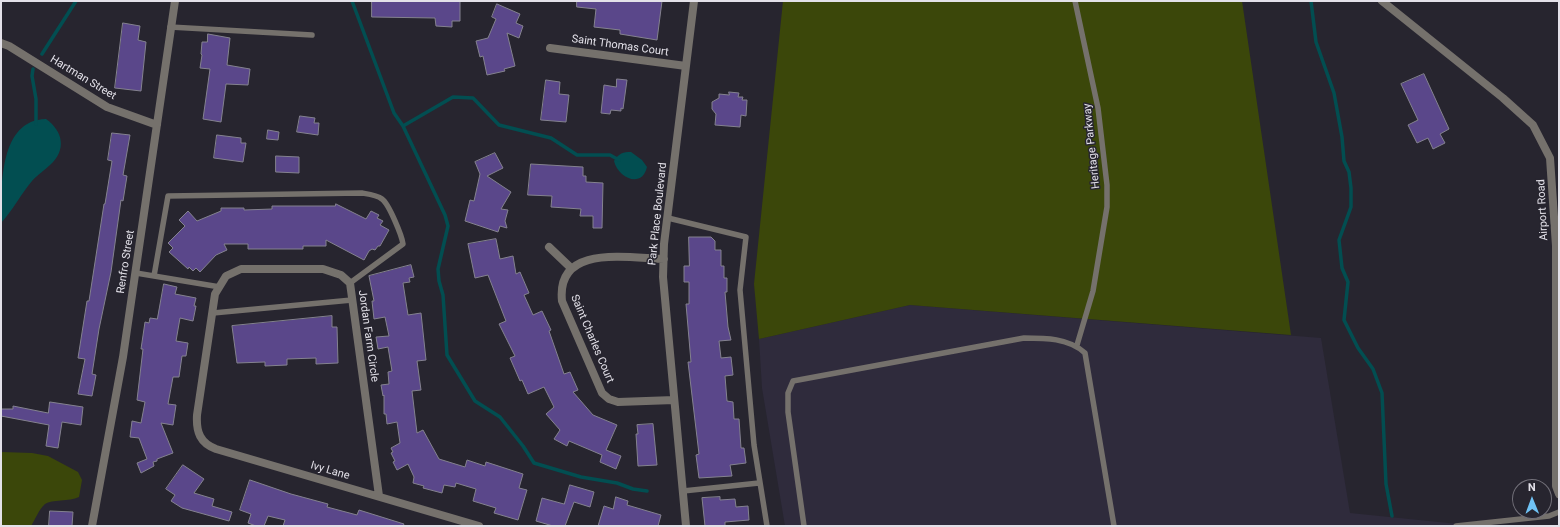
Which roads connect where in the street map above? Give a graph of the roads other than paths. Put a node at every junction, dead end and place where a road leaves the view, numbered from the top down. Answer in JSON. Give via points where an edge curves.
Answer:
{"nodes":[{"id":1,"x":174,"y":1,"type":"edge"},
{"id":2,"x":694,"y":1,"type":"edge"},
{"id":3,"x":1075,"y":1,"type":"edge"},
{"id":4,"x":1382,"y":1,"type":"edge"},
{"id":5,"x":170,"y":27,"type":"junction"},
{"id":6,"x":312,"y":35,"type":"dead end"},
{"id":7,"x":1,"y":43,"type":"edge"},
{"id":8,"x":550,"y":48,"type":"dead end"},
{"id":9,"x":686,"y":66,"type":"junction"},
{"id":10,"x":157,"y":125,"type":"junction"},
{"id":11,"x":668,"y":218,"type":"junction"},
{"id":12,"x":549,"y":247,"type":"dead end"},
{"id":13,"x":664,"y":259,"type":"junction"},
{"id":14,"x":571,"y":268,"type":"junction"},
{"id":15,"x":136,"y":273,"type":"junction"},
{"id":16,"x":154,"y":276,"type":"junction"},
{"id":17,"x":350,"y":283,"type":"junction"},
{"id":18,"x":220,"y":287,"type":"junction"},
{"id":19,"x":352,"y":300,"type":"junction"},
{"id":20,"x":213,"y":314,"type":"junction"},
{"id":21,"x":1077,"y":345,"type":"junction"},
{"id":22,"x":674,"y":400,"type":"junction"},
{"id":23,"x":197,"y":415,"type":"joint"},
{"id":24,"x":759,"y":483,"type":"junction"},
{"id":25,"x":683,"y":492,"type":"junction"},
{"id":26,"x":1559,"y":494,"type":"edge"},
{"id":27,"x":379,"y":496,"type":"junction"},
{"id":28,"x":1559,"y":512,"type":"edge"},
{"id":29,"x":1493,"y":524,"type":"edge"},
{"id":30,"x":92,"y":526,"type":"edge"},
{"id":31,"x":479,"y":526,"type":"edge"},
{"id":32,"x":686,"y":526,"type":"edge"},
{"id":33,"x":767,"y":526,"type":"edge"},
{"id":34,"x":804,"y":526,"type":"edge"},
{"id":35,"x":1114,"y":526,"type":"edge"},
{"id":36,"x":1456,"y":526,"type":"edge"}],
"edges":[{"from":1,"to":5,"type":"street","name":"Renfro Street"},
{"from":2,"to":9,"type":"street","name":"Park Place Boulevard"},
{"from":3,"to":21,"type":"lane","name":"Heritage Parkway","via":[[1098,108],[1107,185],[1107,207],[1092,291]]},
{"from":4,"to":26,"type":"street","name":"Airport Road","via":[[1533,125],[1550,158],[1556,246],[1556,486]]},
{"from":5,"to":6,"type":"lane"},
{"from":5,"to":10,"type":"street","name":"Renfro Street"},
{"from":7,"to":10,"type":"street","name":"Hartman Street","via":[[107,107]]},
{"from":8,"to":9,"type":"street","name":"Saint Thomas Court"},
{"from":9,"to":11,"type":"street","name":"Park Place Boulevard"},
{"from":10,"to":15,"type":"street","name":"Renfro Street"},
{"from":11,"to":13,"type":"street","name":"Park Place Boulevard"},
{"from":11,"to":24,"type":"lane","via":[[746,237],[740,290]]},
{"from":12,"to":14,"type":"street"},
{"from":13,"to":14,"type":"street","via":[[588,259]]},
{"from":13,"to":22,"type":"street","name":"Park Place Boulevard","via":[[663,277]]},
{"from":14,"to":22,"type":"street","name":"Saint Charles Court","via":[[563,280],[562,301],[602,393],[618,402]]},
{"from":15,"to":16,"type":"lane"},
{"from":15,"to":30,"type":"street","name":"Renfro Street"},
{"from":16,"to":17,"type":"lane","via":[[168,196],[372,194],[383,200],[401,234],[403,244]]},
{"from":16,"to":18,"type":"lane"},
{"from":17,"to":18,"type":"street","name":"Jordan Farm Circle","via":[[341,275],[323,269],[241,269],[226,276]]},
{"from":17,"to":19,"type":"street","name":"Jordan Farm Circle"},
{"from":18,"to":20,"type":"street","name":"Jordan Farm Circle","via":[[215,294]]},
{"from":19,"to":20,"type":"lane"},
{"from":19,"to":27,"type":"street","name":"Jordan Farm Circle"},
{"from":20,"to":23,"type":"street","name":"Jordan Farm Circle"},
{"from":21,"to":34,"type":"lane","via":[[1047,338],[1024,338],[793,381],[788,393],[788,412]]},
{"from":21,"to":35,"type":"lane","via":[[1085,353]]},
{"from":22,"to":25,"type":"street","name":"Park Place Boulevard"},
{"from":23,"to":27,"type":"street","name":"Ivy Lane","via":[[197,425],[203,443],[216,450]]},
{"from":24,"to":25,"type":"lane"},
{"from":24,"to":33,"type":"lane"},
{"from":25,"to":32,"type":"street","name":"Park Place Boulevard"},
{"from":27,"to":31,"type":"street","name":"Ivy Lane"},
{"from":28,"to":29,"type":"lane","via":[[1549,516]]},
{"from":29,"to":36,"type":"lane"}]}
